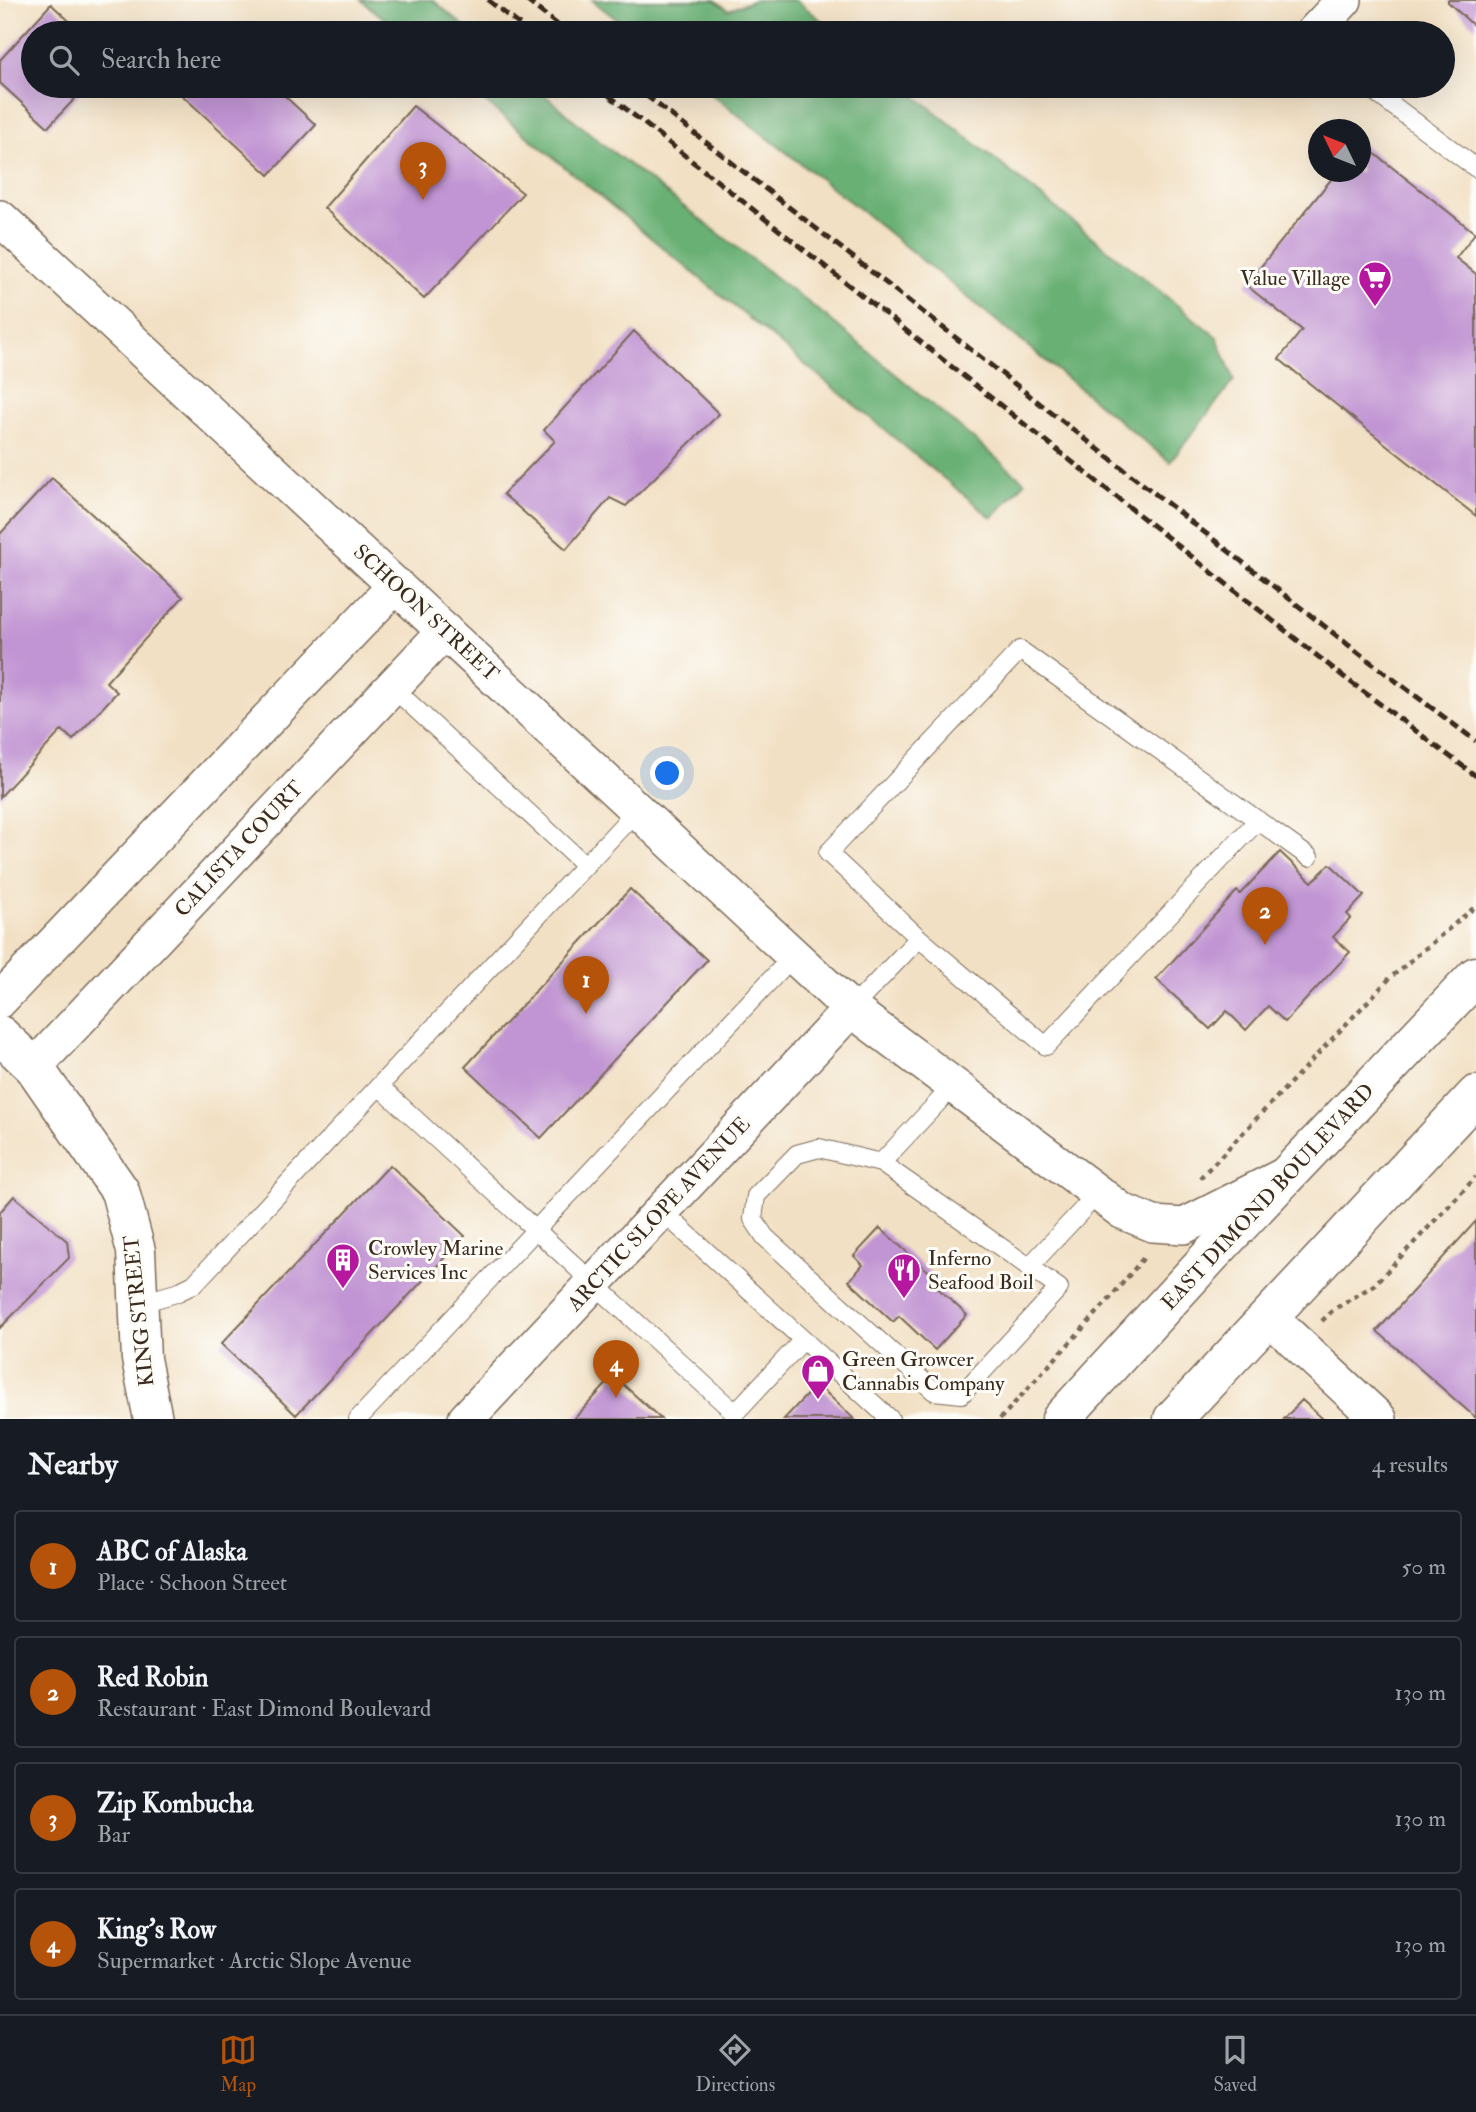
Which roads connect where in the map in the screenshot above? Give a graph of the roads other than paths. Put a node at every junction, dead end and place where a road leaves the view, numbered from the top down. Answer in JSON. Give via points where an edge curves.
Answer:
{"nodes":[{"id":1,"x":1344,"y":0,"type":"edge"},
{"id":2,"x":1324,"y":21,"type":"edge"},
{"id":3,"x":1383,"y":98,"type":"edge"},
{"id":4,"x":1476,"y":168,"type":"edge"},
{"id":5,"x":0,"y":218,"type":"edge"},
{"id":6,"x":396,"y":585,"type":"junction"},
{"id":7,"x":445,"y":631,"type":"junction"},
{"id":8,"x":392,"y":687,"type":"junction"},
{"id":9,"x":637,"y":810,"type":"junction"},
{"id":10,"x":1258,"y":820,"type":"junction"},
{"id":11,"x":1309,"y":857,"type":"dead end"},
{"id":12,"x":585,"y":865,"type":"junction"},
{"id":13,"x":919,"y":938,"type":"junction"},
{"id":14,"x":794,"y":956,"type":"junction"},
{"id":15,"x":1476,"y":976,"type":"edge"},
{"id":16,"x":0,"y":1000,"type":"edge"},
{"id":17,"x":851,"y":1009,"type":"junction"},
{"id":18,"x":0,"y":1035,"type":"edge"},
{"id":19,"x":34,"y":1068,"type":"junction"},
{"id":20,"x":379,"y":1086,"type":"junction"},
{"id":21,"x":954,"y":1086,"type":"junction"},
{"id":22,"x":1476,"y":1096,"type":"edge"},
{"id":23,"x":881,"y":1163,"type":"junction"},
{"id":24,"x":1294,"y":1170,"type":"junction"},
{"id":25,"x":1098,"y":1193,"type":"junction"},
{"id":26,"x":662,"y":1210,"type":"junction"},
{"id":27,"x":536,"y":1231,"type":"junction"},
{"id":28,"x":1029,"y":1267,"type":"junction"},
{"id":29,"x":593,"y":1284,"type":"junction"},
{"id":30,"x":138,"y":1304,"type":"junction"},
{"id":31,"x":1268,"y":1316,"type":"junction"},
{"id":32,"x":803,"y":1340,"type":"junction"},
{"id":33,"x":153,"y":1419,"type":"edge"},
{"id":34,"x":358,"y":1419,"type":"edge"},
{"id":35,"x":466,"y":1419,"type":"edge"},
{"id":36,"x":890,"y":1419,"type":"edge"},
{"id":37,"x":1062,"y":1419,"type":"edge"},
{"id":38,"x":1173,"y":1419,"type":"edge"},
{"id":39,"x":1378,"y":1419,"type":"edge"}],
"edges":[{"from":1,"to":2,"type":"street"},
{"from":3,"to":4,"type":"lane"},
{"from":5,"to":6,"type":"street","name":"SCHOON STREET"},
{"from":6,"to":7,"type":"street","name":"SCHOON STREET"},
{"from":6,"to":16,"type":"street"},
{"from":7,"to":8,"type":"street","name":"CALISTA COURT"},
{"from":7,"to":9,"type":"street","name":"SCHOON STREET"},
{"from":8,"to":12,"type":"lane"},
{"from":8,"to":19,"type":"street","name":"CALISTA COURT"},
{"from":9,"to":12,"type":"lane"},
{"from":9,"to":14,"type":"street","name":"SCHOON STREET"},
{"from":10,"to":11,"type":"lane"},
{"from":10,"to":13,"type":"lane","via":[[1046,1046]]},
{"from":10,"to":13,"type":"lane","via":[[1020,650],[828,853]]},
{"from":12,"to":20,"type":"lane"},
{"from":13,"to":17,"type":"lane"},
{"from":14,"to":17,"type":"street","name":"SCHOON STREET"},
{"from":14,"to":27,"type":"lane"},
{"from":15,"to":24,"type":"main road","name":"EAST DIMOND BOULEVARD"},
{"from":17,"to":21,"type":"street","name":"SCHOON STREET"},
{"from":17,"to":26,"type":"street","name":"ARCTIC SLOPE AVENUE"},
{"from":18,"to":19,"type":"main road","name":"KING STREET"},
{"from":19,"to":30,"type":"main road","name":"KING STREET","via":[[120,1191],[136,1251]]},
{"from":20,"to":27,"type":"lane"},
{"from":20,"to":30,"type":"lane","via":[[194,1284]]},
{"from":21,"to":23,"type":"lane"},
{"from":21,"to":25,"type":"street","name":"SCHOON STREET"},
{"from":22,"to":31,"type":"main road"},
{"from":23,"to":28,"type":"lane"},
{"from":23,"to":28,"type":"lane","via":[[819,1149],[797,1154],[756,1196],[753,1219],[765,1237],[934,1391],[962,1394],[1059,1288]]},
{"from":24,"to":25,"type":"street","name":"SCHOON STREET","via":[[1184,1226],[1153,1224],[1122,1211]]},
{"from":24,"to":37,"type":"main road","name":"EAST DIMOND BOULEVARD"},
{"from":25,"to":28,"type":"lane"},
{"from":26,"to":29,"type":"street","name":"ARCTIC SLOPE AVENUE"},
{"from":26,"to":32,"type":"lane"},
{"from":27,"to":29,"type":"lane"},
{"from":27,"to":34,"type":"lane"},
{"from":29,"to":32,"type":"lane","via":[[735,1413]]},
{"from":29,"to":35,"type":"street","name":"ARCTIC SLOPE AVENUE"},
{"from":30,"to":33,"type":"main road","name":"KING STREET","via":[[141,1359]]},
{"from":31,"to":38,"type":"main road"},
{"from":31,"to":39,"type":"street"},
{"from":32,"to":36,"type":"lane"}]}
